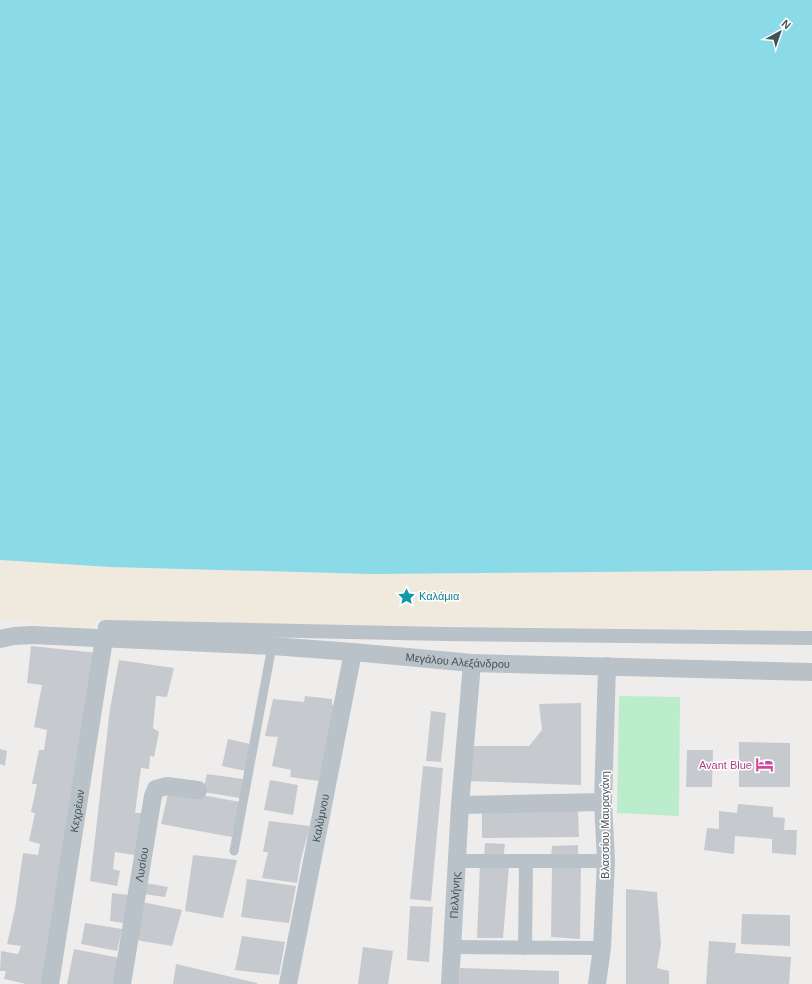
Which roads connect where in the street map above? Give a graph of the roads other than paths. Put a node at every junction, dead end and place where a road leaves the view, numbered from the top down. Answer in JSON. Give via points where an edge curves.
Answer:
{"nodes":[{"id":1,"x":812,"y":638,"type":"edge"},
{"id":2,"x":0,"y":639,"type":"edge"},
{"id":3,"x":104,"y":639,"type":"junction"},
{"id":4,"x":272,"y":646,"type":"junction"},
{"id":5,"x":353,"y":652,"type":"junction"},
{"id":6,"x":472,"y":663,"type":"junction"},
{"id":7,"x":607,"y":666,"type":"junction"},
{"id":8,"x":812,"y":672,"type":"edge"},
{"id":9,"x":198,"y":790,"type":"dead end"},
{"id":10,"x":603,"y":802,"type":"junction"},
{"id":11,"x":460,"y":805,"type":"junction"},
{"id":12,"x":234,"y":851,"type":"dead end"},
{"id":13,"x":456,"y":861,"type":"junction"},
{"id":14,"x":606,"y":861,"type":"junction"},
{"id":15,"x":526,"y":862,"type":"junction"},
{"id":16,"x":451,"y":947,"type":"junction"},
{"id":17,"x":525,"y":948,"type":"junction"},
{"id":18,"x":602,"y":948,"type":"junction"},
{"id":19,"x":50,"y":984,"type":"edge"},
{"id":20,"x":122,"y":984,"type":"edge"},
{"id":21,"x":288,"y":984,"type":"edge"},
{"id":22,"x":450,"y":984,"type":"edge"},
{"id":23,"x":597,"y":984,"type":"edge"}],
"edges":[{"from":1,"to":3,"type":"street","via":[[445,634],[105,626]]},
{"from":2,"to":3,"type":"street","name":"Μεγάλου Αλεξάνδρου","via":[[32,635]]},
{"from":3,"to":4,"type":"street","name":"Μεγάλου Αλεξάνδρου"},
{"from":3,"to":19,"type":"street","name":"Κεχρέων"},
{"from":4,"to":5,"type":"street","name":"Μεγάλου Αλεξάνδρου"},
{"from":4,"to":12,"type":"lane"},
{"from":5,"to":6,"type":"street","name":"Μεγάλου Αλεξάνδρου"},
{"from":5,"to":21,"type":"street","name":"Καλύμνου"},
{"from":6,"to":7,"type":"street","name":"Μεγάλου Αλεξάνδρου"},
{"from":6,"to":11,"type":"street","name":"Πελλήνης"},
{"from":7,"to":8,"type":"street","name":"Μεγάλου Αλεξάνδρου"},
{"from":7,"to":10,"type":"street","name":"Βλασσίου Μαυραγάνη"},
{"from":9,"to":20,"type":"street","name":"Λυσίου","via":[[167,786],[156,789],[153,796]]},
{"from":10,"to":11,"type":"street"},
{"from":10,"to":14,"type":"street","name":"Βλασσίου Μαυραγάνη"},
{"from":11,"to":13,"type":"street","name":"Πελλήνης"},
{"from":13,"to":15,"type":"street"},
{"from":13,"to":16,"type":"street","name":"Πελλήνης"},
{"from":14,"to":15,"type":"street"},
{"from":14,"to":18,"type":"street","name":"Βλασσίου Μαυραγάνη"},
{"from":15,"to":17,"type":"street"},
{"from":16,"to":17,"type":"street"},
{"from":16,"to":22,"type":"street","name":"Πελλήνης"},
{"from":17,"to":18,"type":"street"},
{"from":18,"to":23,"type":"street","name":"Βλασσίου Μαυραγάνη"}]}
